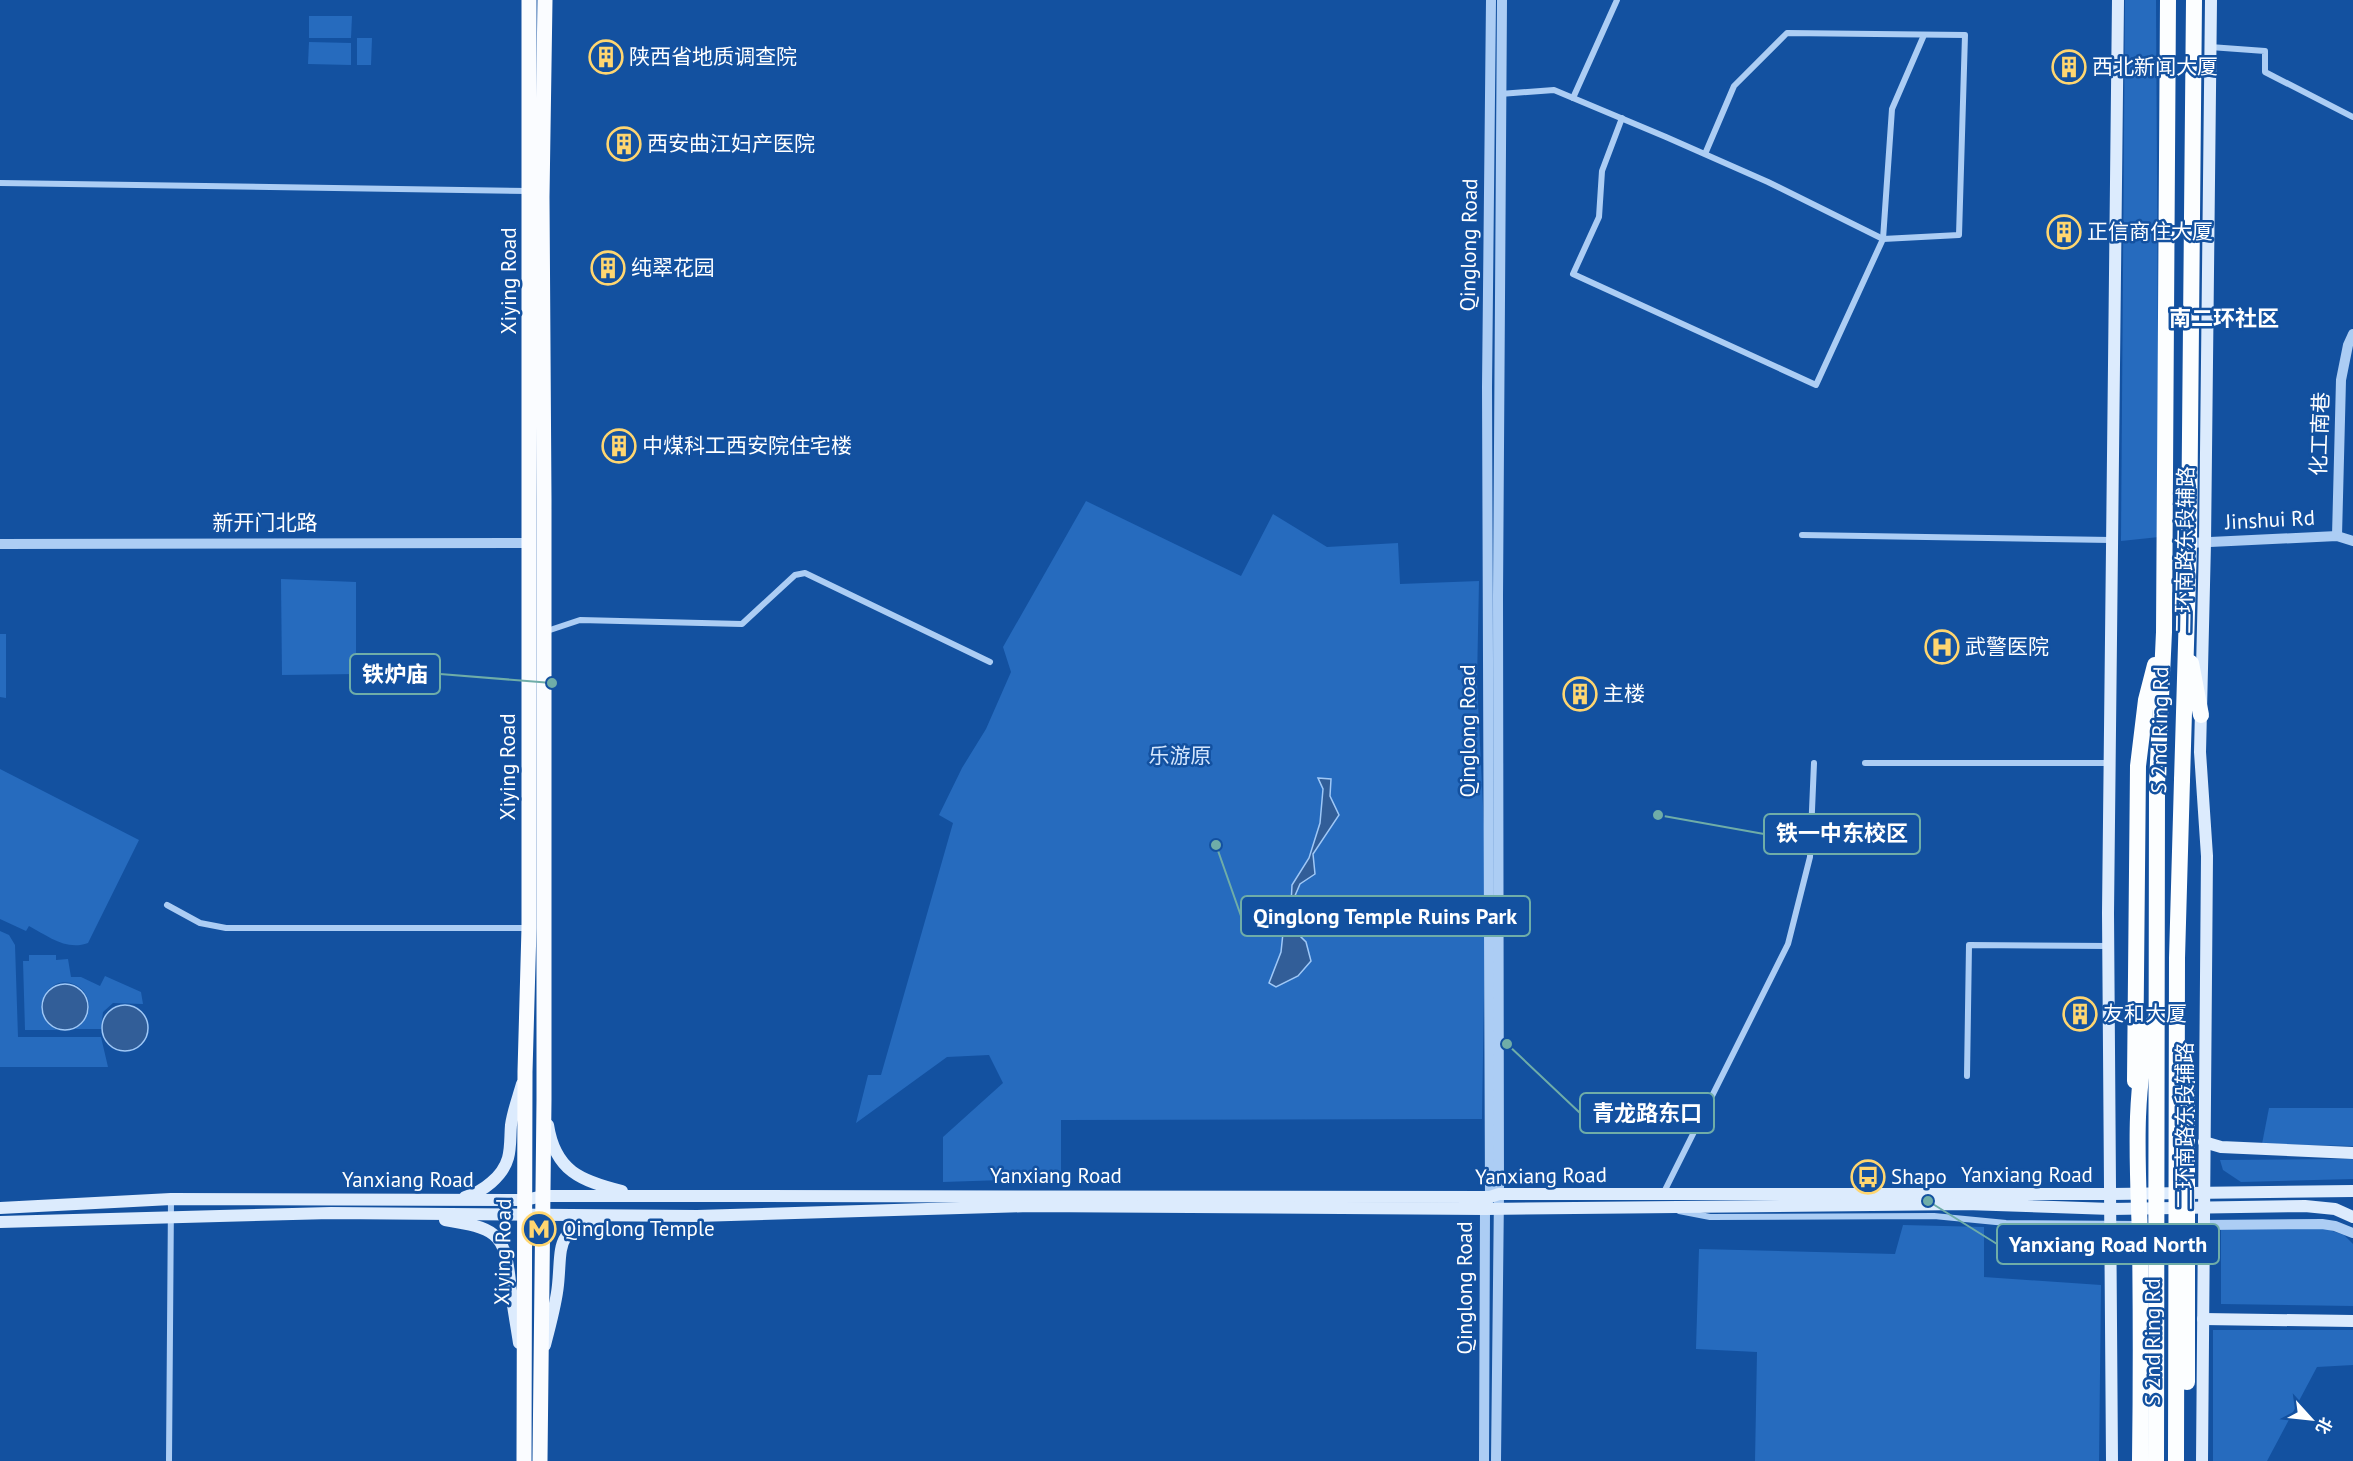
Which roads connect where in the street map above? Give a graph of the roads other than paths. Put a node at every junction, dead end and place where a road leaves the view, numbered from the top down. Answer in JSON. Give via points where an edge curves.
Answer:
{"nodes":[{"id":1,"x":529,"y":0,"type":"edge"},
{"id":2,"x":546,"y":0,"type":"edge"},
{"id":3,"x":1491,"y":0,"type":"edge"},
{"id":4,"x":1502,"y":0,"type":"edge"},
{"id":5,"x":1617,"y":0,"type":"edge"},
{"id":6,"x":2118,"y":0,"type":"edge"},
{"id":7,"x":2168,"y":0,"type":"edge"},
{"id":8,"x":2194,"y":0,"type":"edge"},
{"id":9,"x":2211,"y":0,"type":"edge"},
{"id":10,"x":1924,"y":35,"type":"junction"},
{"id":11,"x":2211,"y":47,"type":"junction"},
{"id":12,"x":1496,"y":95,"type":"junction"},
{"id":13,"x":1573,"y":98,"type":"junction"},
{"id":14,"x":2353,"y":117,"type":"edge"},
{"id":15,"x":1622,"y":118,"type":"junction"},
{"id":16,"x":1705,"y":154,"type":"junction"},
{"id":17,"x":0,"y":183,"type":"edge"},
{"id":18,"x":536,"y":191,"type":"junction"},
{"id":19,"x":1883,"y":239,"type":"junction"},
{"id":20,"x":2353,"y":334,"type":"edge"},
{"id":21,"x":1802,"y":535,"type":"dead end"},
{"id":22,"x":2337,"y":536,"type":"junction"},
{"id":23,"x":2111,"y":540,"type":"junction"},
{"id":24,"x":2353,"y":541,"type":"edge"},
{"id":25,"x":530,"y":543,"type":"junction"},
{"id":26,"x":2197,"y":543,"type":"junction"},
{"id":27,"x":0,"y":544,"type":"edge"},
{"id":28,"x":544,"y":632,"type":"junction"},
{"id":29,"x":2164,"y":632,"type":"junction"},
{"id":30,"x":2185,"y":632,"type":"junction"},
{"id":31,"x":990,"y":662,"type":"dead end"},
{"id":32,"x":2201,"y":715,"type":"junction"},
{"id":33,"x":1814,"y":763,"type":"dead end"},
{"id":34,"x":1865,"y":763,"type":"dead end"},
{"id":35,"x":2110,"y":763,"type":"junction"},
{"id":36,"x":167,"y":904,"type":"dead end"},
{"id":37,"x":529,"y":928,"type":"junction"},
{"id":38,"x":2109,"y":946,"type":"junction"},
{"id":39,"x":2177,"y":957,"type":"junction"},
{"id":40,"x":2156,"y":1004,"type":"junction"},
{"id":41,"x":525,"y":1072,"type":"junction"},
{"id":42,"x":1967,"y":1076,"type":"dead end"},
{"id":43,"x":543,"y":1100,"type":"junction"},
{"id":44,"x":2204,"y":1142,"type":"junction"},
{"id":45,"x":2353,"y":1153,"type":"edge"},
{"id":46,"x":2353,"y":1192,"type":"edge"},
{"id":47,"x":2204,"y":1193,"type":"junction"},
{"id":48,"x":2111,"y":1194,"type":"junction"},
{"id":49,"x":1495,"y":1195,"type":"junction"},
{"id":50,"x":543,"y":1196,"type":"junction"},
{"id":51,"x":640,"y":1196,"type":"junction"},
{"id":52,"x":171,"y":1198,"type":"junction"},
{"id":53,"x":454,"y":1200,"type":"junction"},
{"id":54,"x":1662,"y":1201,"type":"junction"},
{"id":55,"x":525,"y":1207,"type":"junction"},
{"id":56,"x":2204,"y":1207,"type":"junction"},
{"id":57,"x":0,"y":1208,"type":"edge"},
{"id":58,"x":1498,"y":1208,"type":"junction"},
{"id":59,"x":1485,"y":1209,"type":"junction"},
{"id":60,"x":2111,"y":1209,"type":"junction"},
{"id":61,"x":2133,"y":1209,"type":"junction"},
{"id":62,"x":405,"y":1213,"type":"junction"},
{"id":63,"x":543,"y":1213,"type":"junction"},
{"id":64,"x":617,"y":1215,"type":"junction"},
{"id":65,"x":170,"y":1216,"type":"junction"},
{"id":66,"x":2353,"y":1217,"type":"edge"},
{"id":67,"x":0,"y":1222,"type":"edge"},
{"id":68,"x":2112,"y":1224,"type":"junction"},
{"id":69,"x":2204,"y":1225,"type":"junction"},
{"id":70,"x":2353,"y":1233,"type":"edge"},
{"id":71,"x":2203,"y":1319,"type":"junction"},
{"id":72,"x":2353,"y":1321,"type":"edge"},
{"id":73,"x":523,"y":1369,"type":"junction"},
{"id":74,"x":540,"y":1369,"type":"junction"},
{"id":75,"x":169,"y":1461,"type":"edge"},
{"id":76,"x":524,"y":1461,"type":"edge"},
{"id":77,"x":540,"y":1461,"type":"edge"},
{"id":78,"x":1484,"y":1461,"type":"edge"},
{"id":79,"x":1496,"y":1461,"type":"edge"},
{"id":80,"x":2112,"y":1461,"type":"edge"},
{"id":81,"x":2133,"y":1461,"type":"edge"},
{"id":82,"x":2140,"y":1461,"type":"edge"},
{"id":83,"x":2156,"y":1461,"type":"edge"},
{"id":84,"x":2176,"y":1461,"type":"edge"},
{"id":85,"x":2187,"y":1461,"type":"edge"},
{"id":86,"x":2202,"y":1461,"type":"edge"}],
"edges":[{"from":1,"to":18,"type":"main road","name":"Xiying Road"},
{"from":2,"to":18,"type":"main road","name":"Xiying Road"},
{"from":3,"to":12,"type":"street","name":"Qinglong Road"},
{"from":4,"to":12,"type":"street","name":"Qinglong Road"},
{"from":5,"to":13,"type":"street"},
{"from":6,"to":23,"type":"main road"},
{"from":7,"to":29,"type":"highway","name":"S 2nd Ring Rd"},
{"from":8,"to":26,"type":"highway","name":"S 2nd Ring Rd"},
{"from":9,"to":11,"type":"main road","name":"二环南路东段辅路"},
{"from":10,"to":16,"type":"street","via":[[1787,33],[1734,86]]},
{"from":10,"to":19,"type":"street","via":[[1892,110]]},
{"from":10,"to":19,"type":"street","via":[[1965,35],[1959,235]]},
{"from":11,"to":14,"type":"street","via":[[2265,51],[2265,72]]},
{"from":11,"to":26,"type":"main road","name":"二环南路东段辅路"},
{"from":12,"to":13,"type":"street","via":[[1554,90]]},
{"from":12,"to":49,"type":"street","name":"Qinglong Road"},
{"from":13,"to":15,"type":"street"},
{"from":15,"to":16,"type":"street"},
{"from":15,"to":19,"type":"street","via":[[1602,171],[1599,217],[1573,274],[1816,385]]},
{"from":16,"to":19,"type":"street"},
{"from":17,"to":18,"type":"street"},
{"from":18,"to":25,"type":"main road","name":"Xiying Road"},
{"from":18,"to":28,"type":"main road","name":"Xiying Road"},
{"from":20,"to":22,"type":"street","name":"化工南巷","via":[[2341,380]]},
{"from":21,"to":23,"type":"street"},
{"from":22,"to":24,"type":"street","name":"Jinshui Rd"},
{"from":22,"to":26,"type":"street","name":"Jinshui Rd"},
{"from":23,"to":35,"type":"main road"},
{"from":25,"to":27,"type":"street","name":"新开门北路"},
{"from":25,"to":37,"type":"main road","name":"Xiying Road"},
{"from":26,"to":30,"type":"highway","name":"S 2nd Ring Rd"},
{"from":26,"to":32,"type":"main road","name":"二环南路东段辅路"},
{"from":28,"to":31,"type":"street","via":[[580,620],[742,624],[795,574],[806,573]]},
{"from":28,"to":43,"type":"main road","name":"Xiying Road"},
{"from":29,"to":40,"type":"highway","name":"S 2nd Ring Rd","bridge":true,"via":[[2157,784]]},
{"from":29,"to":61,"type":"highway","via":[[2146,700],[2138,766]]},
{"from":30,"to":32,"type":"highway"},
{"from":30,"to":39,"type":"highway","name":"S 2nd Ring Rd","bridge":true},
{"from":32,"to":44,"type":"main road","name":"二环南路东段辅路","via":[[2207,856]]},
{"from":33,"to":54,"type":"street","via":[[1810,857],[1788,944]]},
{"from":34,"to":35,"type":"street"},
{"from":35,"to":38,"type":"main road"},
{"from":36,"to":37,"type":"street","via":[[200,923],[226,928]]},
{"from":37,"to":41,"type":"main road","name":"Xiying Road"},
{"from":38,"to":42,"type":"street","via":[[1970,945]]},
{"from":38,"to":48,"type":"main road"},
{"from":39,"to":84,"type":"highway","name":"S 2nd Ring Rd","bridge":true},
{"from":39,"to":85,"type":"highway","bridge":true,"via":[[2186,1038],[2189,1124]]},
{"from":40,"to":82,"type":"highway","bridge":true,"via":[[2142,1056],[2140,1092]]},
{"from":40,"to":83,"type":"highway","name":"S 2nd Ring Rd","bridge":true},
{"from":41,"to":53,"type":"main road","via":[[513,1112],[506,1164],[480,1191]]},
{"from":41,"to":55,"type":"main road","name":"Xiying Road"},
{"from":43,"to":50,"type":"main road","name":"Xiying Road"},
{"from":43,"to":51,"type":"main road","via":[[553,1148],[570,1171],[590,1183]]},
{"from":44,"to":45,"type":"main road"},
{"from":44,"to":47,"type":"main road","name":"二环南路东段辅路"},
{"from":46,"to":47,"type":"main road"},
{"from":47,"to":56,"type":"main road","name":"二环南路东段辅路"},
{"from":47,"to":61,"type":"main road"},
{"from":48,"to":54,"type":"main road","name":"Yanxiang Road"},
{"from":48,"to":60,"type":"main road"},
{"from":48,"to":61,"type":"main road","name":"Yanxiang Road"},
{"from":49,"to":51,"type":"main road","name":"Yanxiang Road"},
{"from":49,"to":54,"type":"main road","name":"Yanxiang Road"},
{"from":49,"to":58,"type":"street","name":"Qinglong Road"},
{"from":49,"to":59,"type":"street","name":"Qinglong Road"},
{"from":50,"to":51,"type":"main road","name":"Yanxiang Road"},
{"from":50,"to":55,"type":"main road","name":"Yanxiang Road"},
{"from":50,"to":63,"type":"main road","name":"Xiying Road"},
{"from":52,"to":53,"type":"main road","name":"Yanxiang Road"},
{"from":52,"to":57,"type":"main road","name":"Yanxiang Road"},
{"from":52,"to":65,"type":"street"},
{"from":53,"to":55,"type":"main road","name":"Yanxiang Road"},
{"from":54,"to":58,"type":"main road","name":"Yanxiang Road"},
{"from":54,"to":60,"type":"main road","name":"Yanxiang Road"},
{"from":54,"to":68,"type":"street","via":[[1710,1217],[1934,1216],[2006,1223]]},
{"from":55,"to":62,"type":"main road","name":"Yanxiang Road"},
{"from":55,"to":63,"type":"main road","name":"Yanxiang Road"},
{"from":55,"to":73,"type":"main road","name":"Xiying Road"},
{"from":56,"to":61,"type":"main road"},
{"from":56,"to":66,"type":"main road","via":[[2305,1206],[2335,1209]]},
{"from":56,"to":69,"type":"main road","name":"二环南路东段辅路"},
{"from":58,"to":59,"type":"main road","name":"Yanxiang Road"},
{"from":58,"to":79,"type":"street","name":"Qinglong Road"},
{"from":59,"to":64,"type":"main road","name":"Yanxiang Road","via":[[1029,1206]]},
{"from":59,"to":78,"type":"street","name":"Qinglong Road"},
{"from":60,"to":61,"type":"main road","name":"Yanxiang Road"},
{"from":60,"to":68,"type":"main road"},
{"from":61,"to":68,"type":"street"},
{"from":61,"to":69,"type":"street"},
{"from":61,"to":81,"type":"main road"},
{"from":62,"to":65,"type":"main road","name":"Yanxiang Road"},
{"from":62,"to":73,"type":"main road","via":[[474,1225],[500,1240],[508,1261]]},
{"from":63,"to":64,"type":"main road","name":"Yanxiang Road"},
{"from":63,"to":74,"type":"main road","name":"Xiying Road"},
{"from":64,"to":74,"type":"main road","via":[[579,1226],[562,1243],[556,1299]]},
{"from":65,"to":67,"type":"main road","name":"Yanxiang Road"},
{"from":65,"to":75,"type":"street"},
{"from":68,"to":80,"type":"main road"},
{"from":69,"to":70,"type":"street","via":[[2322,1224]]},
{"from":69,"to":71,"type":"main road","name":"二环南路东段辅路"},
{"from":71,"to":72,"type":"main road"},
{"from":71,"to":86,"type":"main road","name":"二环南路东段辅路"},
{"from":73,"to":76,"type":"main road","name":"Xiying Road"},
{"from":74,"to":77,"type":"main road","name":"Xiying Road"}]}
